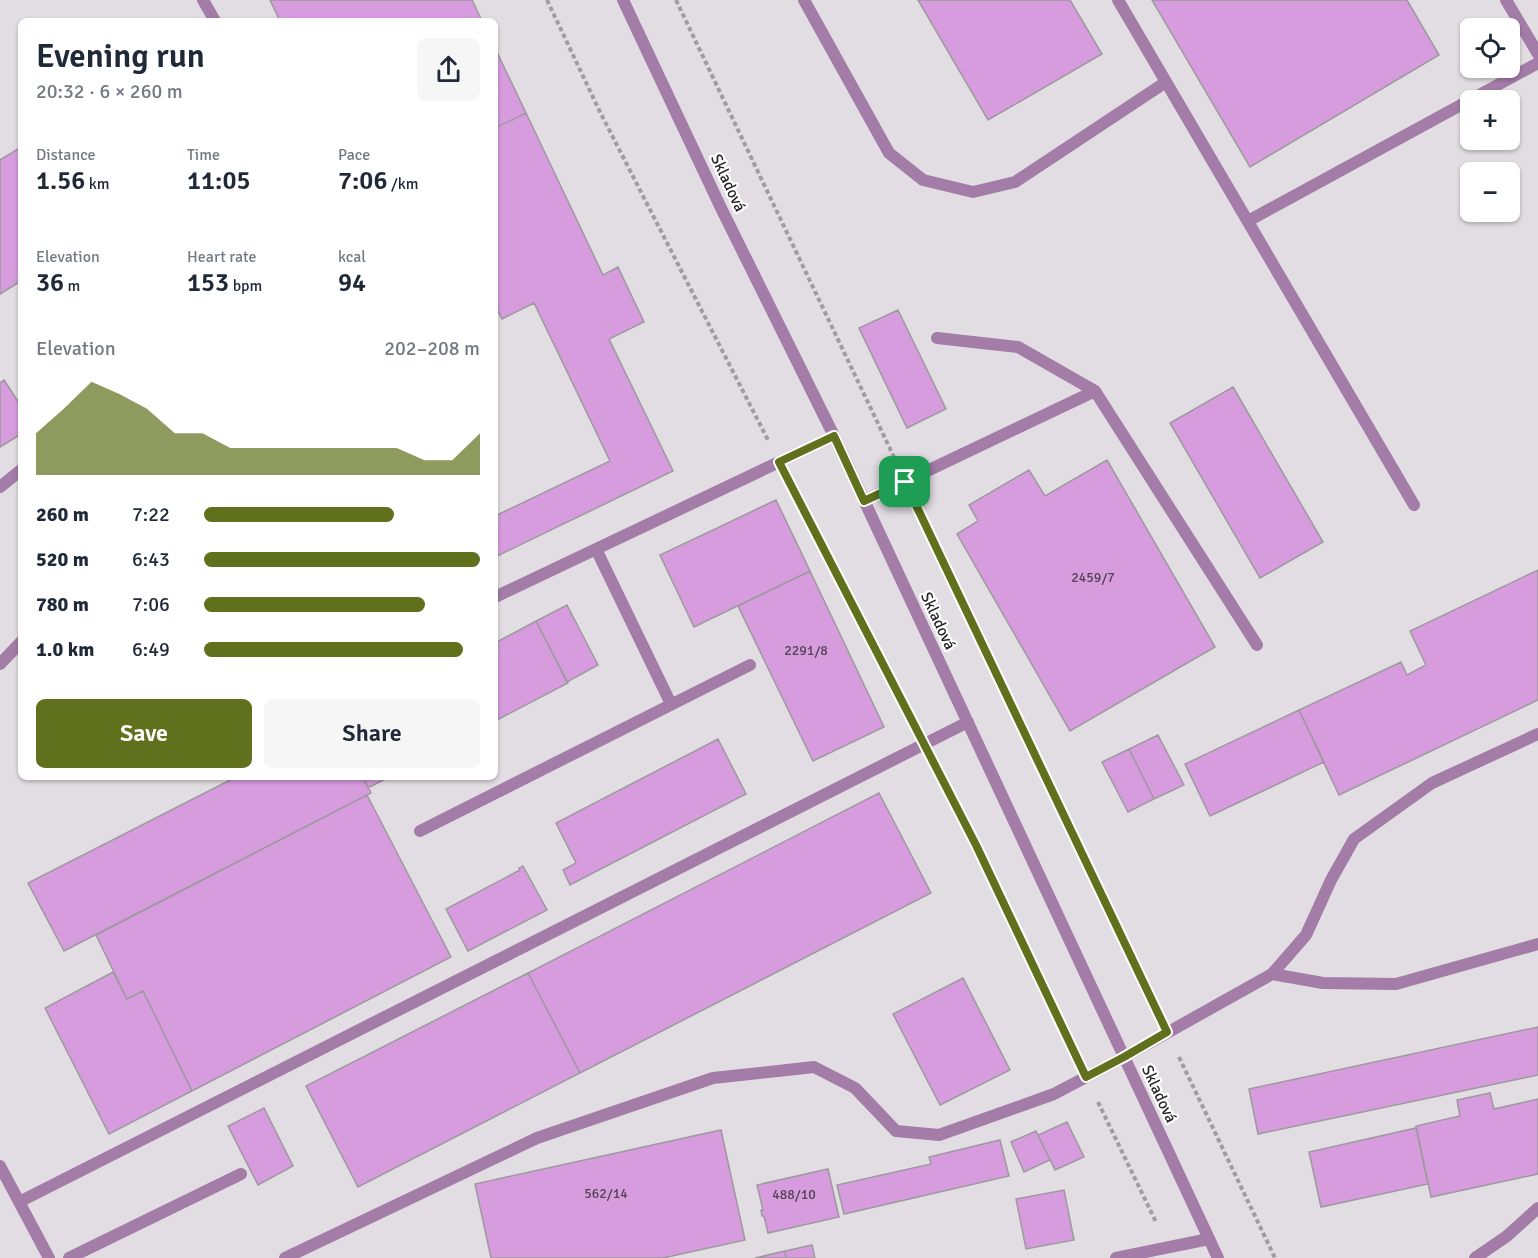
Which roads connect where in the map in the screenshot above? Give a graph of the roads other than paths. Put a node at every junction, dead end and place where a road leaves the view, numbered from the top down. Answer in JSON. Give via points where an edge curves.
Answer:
{"nodes":[{"id":1,"x":203,"y":0,"type":"edge"},
{"id":2,"x":623,"y":0,"type":"edge"},
{"id":3,"x":804,"y":0,"type":"edge"},
{"id":4,"x":1118,"y":0,"type":"edge"},
{"id":5,"x":1506,"y":0,"type":"edge"},
{"id":6,"x":213,"y":18,"type":"edge"},
{"id":7,"x":1538,"y":54,"type":"edge"},
{"id":8,"x":1538,"y":63,"type":"edge"},
{"id":9,"x":1166,"y":82,"type":"junction"},
{"id":10,"x":1248,"y":221,"type":"junction"},
{"id":11,"x":937,"y":338,"type":"dead end"},
{"id":12,"x":1095,"y":391,"type":"junction"},
{"id":13,"x":834,"y":436,"type":"junction"},
{"id":14,"x":18,"y":473,"type":"edge"},
{"id":15,"x":0,"y":488,"type":"edge"},
{"id":16,"x":864,"y":501,"type":"junction"},
{"id":17,"x":1413,"y":505,"type":"dead end"},
{"id":18,"x":596,"y":549,"type":"junction"},
{"id":19,"x":498,"y":596,"type":"edge"},
{"id":20,"x":18,"y":645,"type":"edge"},
{"id":21,"x":1257,"y":645,"type":"dead end"},
{"id":22,"x":0,"y":664,"type":"edge"},
{"id":23,"x":750,"y":666,"type":"dead end"},
{"id":24,"x":671,"y":704,"type":"junction"},
{"id":25,"x":968,"y":722,"type":"junction"},
{"id":26,"x":1538,"y":735,"type":"edge"},
{"id":27,"x":420,"y":831,"type":"dead end"},
{"id":28,"x":1538,"y":944,"type":"edge"},
{"id":29,"x":1272,"y":974,"type":"junction"},
{"id":30,"x":1124,"y":1057,"type":"junction"},
{"id":31,"x":0,"y":1166,"type":"edge"},
{"id":32,"x":241,"y":1174,"type":"dead end"},
{"id":33,"x":19,"y":1202,"type":"junction"},
{"id":34,"x":1538,"y":1208,"type":"edge"},
{"id":35,"x":1209,"y":1239,"type":"junction"},
{"id":36,"x":49,"y":1258,"type":"edge"},
{"id":37,"x":69,"y":1258,"type":"edge"},
{"id":38,"x":285,"y":1258,"type":"edge"},
{"id":39,"x":1116,"y":1258,"type":"edge"},
{"id":40,"x":1218,"y":1258,"type":"edge"},
{"id":41,"x":1475,"y":1258,"type":"edge"}],
"edges":[{"from":1,"to":6,"type":"street"},
{"from":2,"to":13,"type":"street","name":"Skladová"},
{"from":3,"to":9,"type":"street","via":[[889,153],[923,180],[973,192],[1015,182]]},
{"from":4,"to":9,"type":"street"},
{"from":5,"to":7,"type":"street"},
{"from":8,"to":10,"type":"street"},
{"from":9,"to":10,"type":"street"},
{"from":10,"to":17,"type":"street"},
{"from":11,"to":12,"type":"street","via":[[1018,347]]},
{"from":12,"to":16,"type":"street"},
{"from":12,"to":21,"type":"street"},
{"from":13,"to":16,"type":"street","name":"Skladová"},
{"from":13,"to":18,"type":"street"},
{"from":14,"to":15,"type":"street"},
{"from":16,"to":25,"type":"street","name":"Skladová"},
{"from":18,"to":19,"type":"street"},
{"from":18,"to":24,"type":"street"},
{"from":20,"to":22,"type":"street"},
{"from":23,"to":24,"type":"street"},
{"from":24,"to":27,"type":"street"},
{"from":25,"to":30,"type":"street","name":"Skladová"},
{"from":25,"to":33,"type":"street"},
{"from":26,"to":29,"type":"street","via":[[1432,783],[1354,839],[1306,935]]},
{"from":28,"to":29,"type":"street","via":[[1396,984],[1323,983]]},
{"from":29,"to":30,"type":"street"},
{"from":30,"to":35,"type":"street","name":"Skladová"},
{"from":30,"to":38,"type":"street","via":[[1054,1094],[939,1136],[896,1131],[855,1088],[814,1067],[713,1078],[537,1138]]},
{"from":31,"to":33,"type":"street"},
{"from":32,"to":37,"type":"street"},
{"from":33,"to":36,"type":"street"},
{"from":34,"to":41,"type":"street"},
{"from":35,"to":39,"type":"street"},
{"from":35,"to":40,"type":"street","name":"Skladová"}]}
